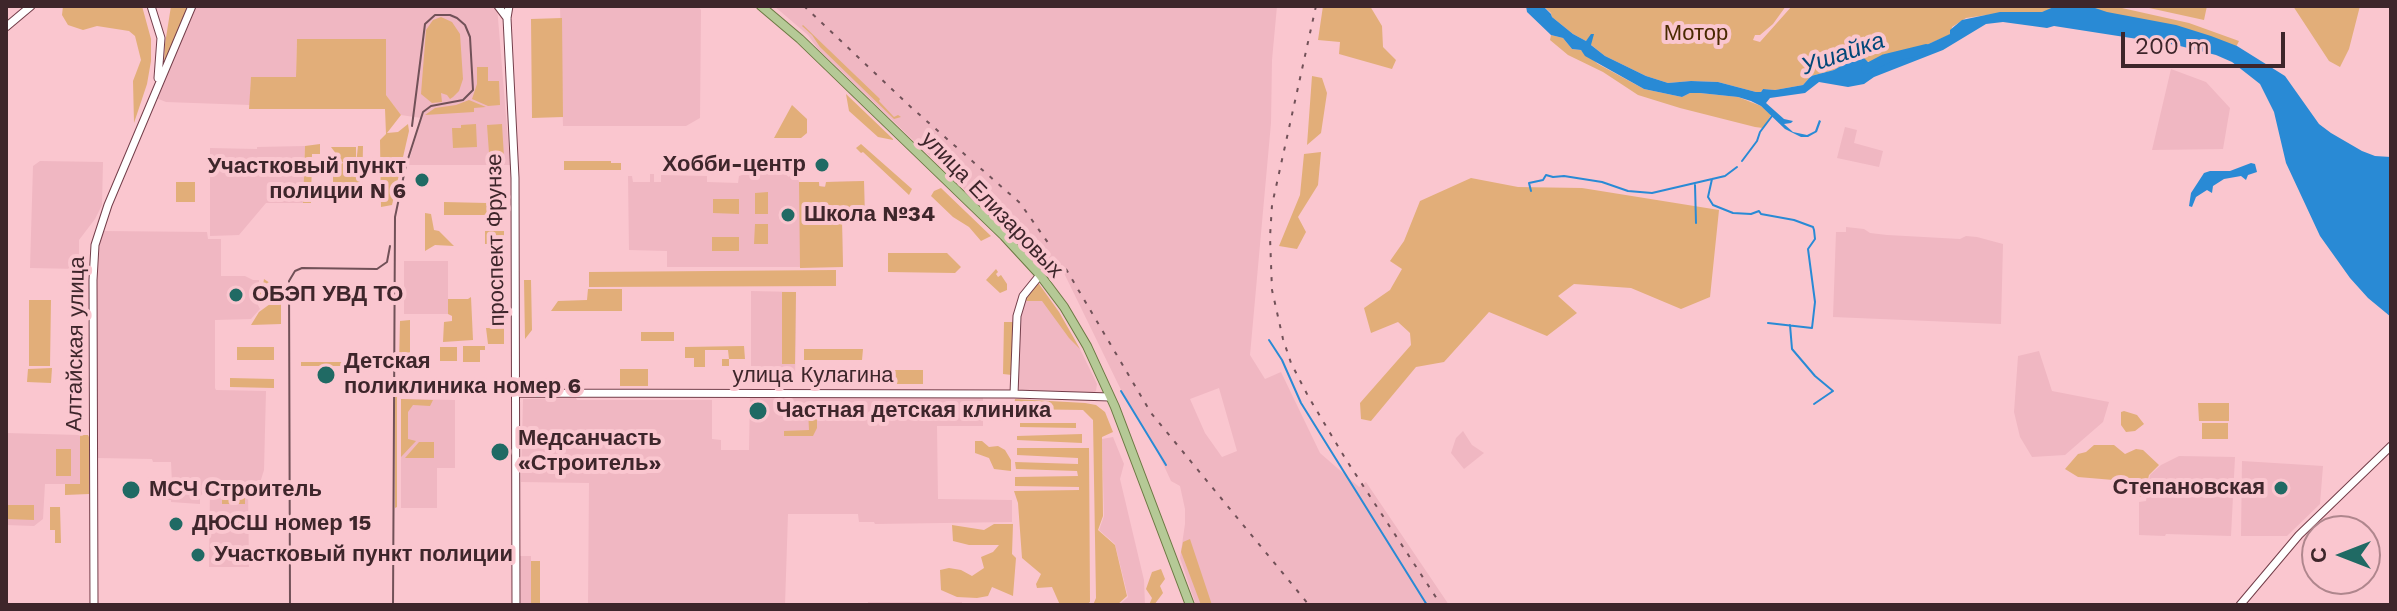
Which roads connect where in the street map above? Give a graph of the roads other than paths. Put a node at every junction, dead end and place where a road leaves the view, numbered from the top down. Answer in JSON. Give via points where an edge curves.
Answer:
{"nodes":[{"id":1,"x":31,"y":6,"type":"edge"},
{"id":2,"x":151,"y":6,"type":"edge"},
{"id":3,"x":192,"y":6,"type":"edge"},
{"id":4,"x":498,"y":6,"type":"edge"},
{"id":5,"x":509,"y":6,"type":"edge"},
{"id":6,"x":761,"y":6,"type":"edge"},
{"id":7,"x":507,"y":18,"type":"junction"},
{"id":8,"x":6,"y":27,"type":"edge"},
{"id":9,"x":155,"y":92,"type":"junction"},
{"id":10,"x":1040,"y":275,"type":"junction"},
{"id":11,"x":516,"y":393,"type":"junction"},
{"id":12,"x":1014,"y":394,"type":"junction"},
{"id":13,"x":1110,"y":397,"type":"junction"},
{"id":14,"x":2391,"y":446,"type":"edge"},
{"id":15,"x":94,"y":605,"type":"edge"},
{"id":16,"x":516,"y":605,"type":"edge"},
{"id":17,"x":1190,"y":605,"type":"edge"},
{"id":18,"x":2240,"y":605,"type":"edge"}],
"edges":[{"from":1,"to":8,"type":"main road"},
{"from":2,"to":9,"type":"main road","via":[[161,38]]},
{"from":3,"to":9,"type":"main road","name":"Алтайская улица"},
{"from":4,"to":7,"type":"main road"},
{"from":5,"to":7,"type":"main road","name":"проспект Фрунзе"},
{"from":6,"to":10,"type":"main road","name":"улица Елизаровых"},
{"from":7,"to":11,"type":"main road","name":"проспект Фрунзе"},
{"from":9,"to":15,"type":"main road","name":"Алтайская улица","via":[[95,250]]},
{"from":10,"to":12,"type":"main road","via":[[1023,296],[1017,316]]},
{"from":10,"to":13,"type":"main road","name":"улица Елизаровых","via":[[1087,346]]},
{"from":11,"to":12,"type":"main road","name":"улица Кулагина"},
{"from":11,"to":16,"type":"main road","name":"проспект Фрунзе"},
{"from":12,"to":13,"type":"main road","name":"улица Кулагина"},
{"from":13,"to":17,"type":"main road","name":"улица Елизаровых"},
{"from":14,"to":18,"type":"main road","via":[[2299,535]]}]}
